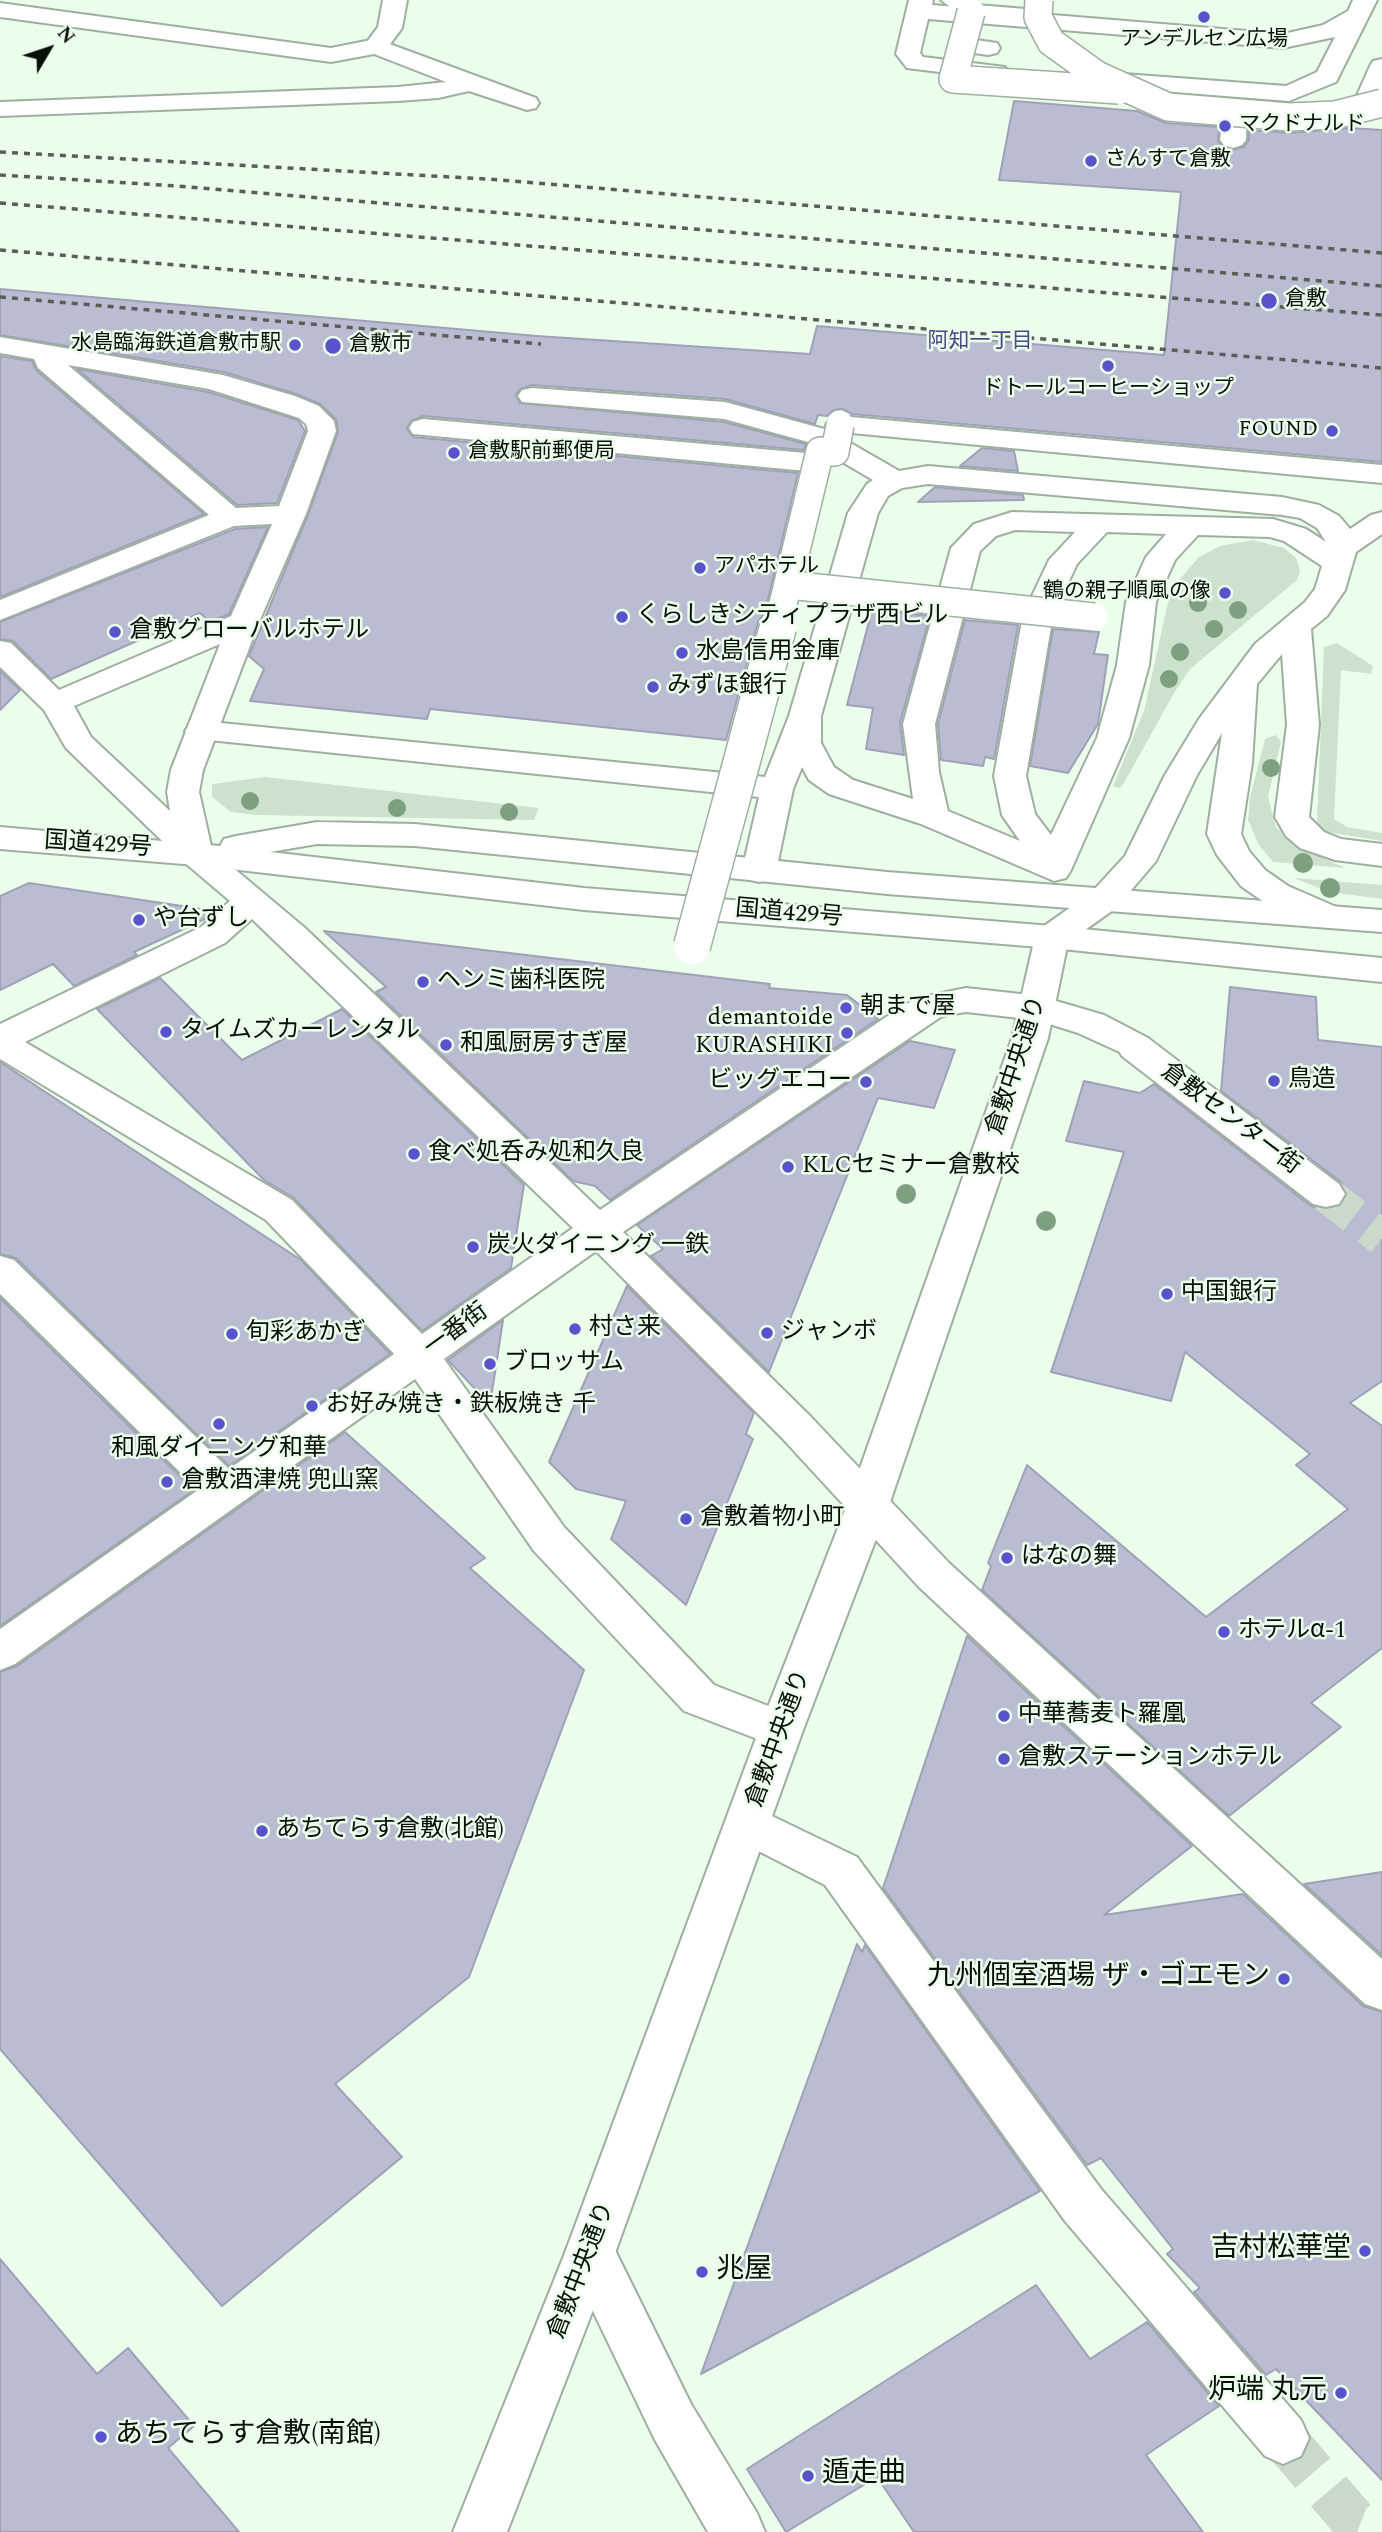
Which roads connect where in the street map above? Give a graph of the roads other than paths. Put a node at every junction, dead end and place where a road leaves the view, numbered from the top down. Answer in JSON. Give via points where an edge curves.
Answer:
{"nodes":[{"id":1,"x":396,"y":0,"type":"edge"},
{"id":2,"x":919,"y":6,"type":"edge"},
{"id":3,"x":962,"y":6,"type":"edge"},
{"id":4,"x":1360,"y":8,"type":"edge"},
{"id":5,"x":1038,"y":9,"type":"edge"},
{"id":6,"x":0,"y":10,"type":"edge"},
{"id":7,"x":962,"y":45,"type":"junction"},
{"id":8,"x":376,"y":46,"type":"junction"},
{"id":9,"x":988,"y":48,"type":"dead end"},
{"id":10,"x":1382,"y":66,"type":"edge"},
{"id":11,"x":471,"y":83,"type":"junction"},
{"id":12,"x":1125,"y":89,"type":"junction"},
{"id":13,"x":1289,"y":94,"type":"junction"},
{"id":14,"x":527,"y":103,"type":"dead end"},
{"id":15,"x":1377,"y":103,"type":"edge"},
{"id":16,"x":0,"y":109,"type":"edge"},
{"id":17,"x":1235,"y":113,"type":"junction"},
{"id":18,"x":1233,"y":140,"type":"dead end"},
{"id":19,"x":0,"y":345,"type":"edge"},
{"id":20,"x":48,"y":352,"type":"junction"},
{"id":21,"x":532,"y":396,"type":"dead end"},
{"id":22,"x":423,"y":429,"type":"dead end"},
{"id":23,"x":817,"y":463,"type":"junction"},
{"id":24,"x":1382,"y":474,"type":"edge"},
{"id":25,"x":894,"y":480,"type":"junction"},
{"id":26,"x":291,"y":514,"type":"junction"},
{"id":27,"x":229,"y":517,"type":"junction"},
{"id":28,"x":1382,"y":521,"type":"edge"},
{"id":29,"x":1101,"y":522,"type":"junction"},
{"id":30,"x":1190,"y":526,"type":"junction"},
{"id":31,"x":1340,"y":555,"type":"junction"},
{"id":32,"x":789,"y":585,"type":"junction"},
{"id":33,"x":0,"y":611,"type":"edge"},
{"id":34,"x":1094,"y":617,"type":"dead end"},
{"id":35,"x":244,"y":622,"type":"junction"},
{"id":36,"x":1295,"y":627,"type":"junction"},
{"id":37,"x":0,"y":650,"type":"edge"},
{"id":38,"x":227,"y":666,"type":"junction"},
{"id":39,"x":1242,"y":685,"type":"junction"},
{"id":40,"x":61,"y":712,"type":"junction"},
{"id":41,"x":806,"y":716,"type":"junction"},
{"id":42,"x":201,"y":731,"type":"junction"},
{"id":43,"x":777,"y":789,"type":"junction"},
{"id":44,"x":933,"y":817,"type":"junction"},
{"id":45,"x":0,"y":838,"type":"edge"},
{"id":46,"x":196,"y":854,"type":"junction"},
{"id":47,"x":1382,"y":855,"type":"edge"},
{"id":48,"x":759,"y":870,"type":"junction"},
{"id":49,"x":1055,"y":900,"type":"junction"},
{"id":50,"x":1104,"y":900,"type":"junction"},
{"id":51,"x":253,"y":901,"type":"junction"},
{"id":52,"x":1329,"y":916,"type":"junction"},
{"id":53,"x":1382,"y":921,"type":"edge"},
{"id":54,"x":692,"y":946,"type":"dead end"},
{"id":55,"x":1382,"y":970,"type":"edge"},
{"id":56,"x":1039,"y":1008,"type":"junction"},
{"id":57,"x":0,"y":1041,"type":"edge"},
{"id":58,"x":1326,"y":1194,"type":"tunnel mouth"},
{"id":59,"x":597,"y":1230,"type":"junction"},
{"id":60,"x":0,"y":1270,"type":"edge"},
{"id":61,"x":421,"y":1357,"type":"junction"},
{"id":62,"x":227,"y":1493,"type":"junction"},
{"id":63,"x":868,"y":1505,"type":"junction"},
{"id":64,"x":0,"y":1652,"type":"edge"},
{"id":65,"x":781,"y":1730,"type":"junction"},
{"id":66,"x":749,"y":1824,"type":"junction"},
{"id":67,"x":1382,"y":1989,"type":"edge"},
{"id":68,"x":590,"y":2253,"type":"junction"},
{"id":69,"x":1283,"y":2438,"type":"tunnel mouth"},
{"id":70,"x":480,"y":2532,"type":"edge"},
{"id":71,"x":738,"y":2532,"type":"edge"}],
"edges":[{"from":1,"to":8,"type":"main road","via":[[390,28]]},
{"from":2,"to":4,"type":"main road","via":[[1283,41],[1331,31]]},
{"from":2,"to":13,"type":"main road","via":[[908,54],[916,63]]},
{"from":3,"to":5,"type":"main road"},
{"from":3,"to":7,"type":"main road","bridge":true},
{"from":4,"to":13,"type":"main road","via":[[1327,77]]},
{"from":5,"to":12,"type":"main road","bridge":true,"via":[[1051,42]]},
{"from":6,"to":8,"type":"main road","via":[[331,55]]},
{"from":7,"to":9,"type":"main road"},
{"from":7,"to":12,"type":"main road","bridge":true,"via":[[953,79]]},
{"from":8,"to":11,"type":"main road"},
{"from":10,"to":15,"type":"main road"},
{"from":11,"to":14,"type":"main road"},
{"from":11,"to":16,"type":"main road","via":[[398,94]]},
{"from":12,"to":17,"type":"main road","bridge":true,"via":[[1168,107]]},
{"from":13,"to":15,"type":"main road"},
{"from":15,"to":17,"type":"main road","bridge":true,"via":[[1335,115]]},
{"from":17,"to":18,"type":"main road"},
{"from":19,"to":20,"type":"main road"},
{"from":20,"to":26,"type":"main road","via":[[213,381],[309,412],[320,421],[322,431]]},
{"from":20,"to":27,"type":"main road","via":[[48,362]]},
{"from":21,"to":25,"type":"main road","via":[[725,411],[818,436]]},
{"from":22,"to":23,"type":"main road"},
{"from":23,"to":24,"type":"main road","bridge":true,"via":[[820,451],[835,452],[840,425],[1211,454]]},
{"from":23,"to":32,"type":"main road","bridge":true},
{"from":25,"to":31,"type":"main road","via":[[929,475],[1282,506],[1309,511],[1328,522],[1339,534]]},
{"from":25,"to":41,"type":"main road","via":[[877,490],[863,513]]},
{"from":26,"to":27,"type":"main road"},
{"from":26,"to":35,"type":"main road"},
{"from":27,"to":33,"type":"main road"},
{"from":28,"to":31,"type":"main road"},
{"from":29,"to":30,"type":"main road"},
{"from":29,"to":44,"type":"main road","via":[[1012,521],[985,530],[966,548],[919,724]]},
{"from":29,"to":49,"type":"main road","via":[[1064,560],[1038,615],[1010,776],[1019,815]]},
{"from":30,"to":31,"type":"main road","via":[[1273,528]]},
{"from":30,"to":49,"type":"main road","name":"倉敷中央通り","via":[[1161,557],[1142,602],[1133,665],[1113,738]]},
{"from":31,"to":36,"type":"main road","via":[[1329,590]]},
{"from":32,"to":34,"type":"main road","bridge":true},
{"from":32,"to":54,"type":"main road","bridge":true},
{"from":35,"to":38,"type":"main road"},
{"from":35,"to":40,"type":"main road"},
{"from":36,"to":39,"type":"main road","via":[[1266,651]]},
{"from":36,"to":47,"type":"main road","via":[[1303,725],[1292,817],[1312,840],[1335,849]]},
{"from":37,"to":40,"type":"main road"},
{"from":38,"to":40,"type":"main road"},
{"from":38,"to":42,"type":"main road"},
{"from":39,"to":50,"type":"main road","via":[[1210,726],[1139,861]]},
{"from":39,"to":52,"type":"main road","via":[[1224,834],[1253,878],[1276,894]]},
{"from":40,"to":46,"type":"main road","via":[[77,741]]},
{"from":41,"to":43,"type":"main road"},
{"from":41,"to":44,"type":"main road","via":[[805,743],[821,774],[841,787]]},
{"from":42,"to":43,"type":"main road"},
{"from":42,"to":46,"type":"main road","via":[[183,792]]},
{"from":43,"to":48,"type":"main road"},
{"from":44,"to":49,"type":"main road"},
{"from":45,"to":46,"type":"main road","name":"国道429号"},
{"from":46,"to":48,"type":"main road","name":"国道429号","via":[[317,833],[415,835]]},
{"from":46,"to":49,"type":"main road","name":"国道429号","via":[[584,899]]},
{"from":46,"to":51,"type":"main road"},
{"from":48,"to":49,"type":"main road","name":"国道429号"},
{"from":49,"to":50,"type":"main road","name":"国道429号"},
{"from":49,"to":55,"type":"main road","name":"国道429号"},
{"from":49,"to":56,"type":"main road","name":"倉敷中央通り"},
{"from":50,"to":52,"type":"main road","name":"国道429号"},
{"from":51,"to":57,"type":"main road","via":[[213,935]]},
{"from":51,"to":59,"type":"main road"},
{"from":52,"to":53,"type":"main road","name":"国道429号"},
{"from":56,"to":58,"type":"main road","name":"倉敷センター街","via":[[1091,1024],[1135,1047]]},
{"from":56,"to":59,"type":"main road","name":"一番街","via":[[966,1000],[917,1013]]},
{"from":56,"to":63,"type":"main road","name":"倉敷中央通り"},
{"from":57,"to":61,"type":"main road","via":[[279,1210]]},
{"from":59,"to":61,"type":"main road","name":"一番街"},
{"from":59,"to":63,"type":"main road"},
{"from":60,"to":62,"type":"main road"},
{"from":61,"to":62,"type":"main road","name":"一番街"},
{"from":61,"to":65,"type":"main road","via":[[548,1539],[699,1698]]},
{"from":62,"to":64,"type":"main road","name":"一番街"},
{"from":63,"to":65,"type":"main road","name":"倉敷中央通り"},
{"from":63,"to":67,"type":"main road","via":[[934,1575]]},
{"from":65,"to":66,"type":"main road","name":"倉敷中央通り"},
{"from":66,"to":68,"type":"main road","name":"倉敷中央通り"},
{"from":66,"to":69,"type":"main road","via":[[841,1871],[1083,2205]]},
{"from":68,"to":70,"type":"main road","name":"倉敷中央通り"},
{"from":68,"to":71,"type":"main road","via":[[673,2422]]}]}
